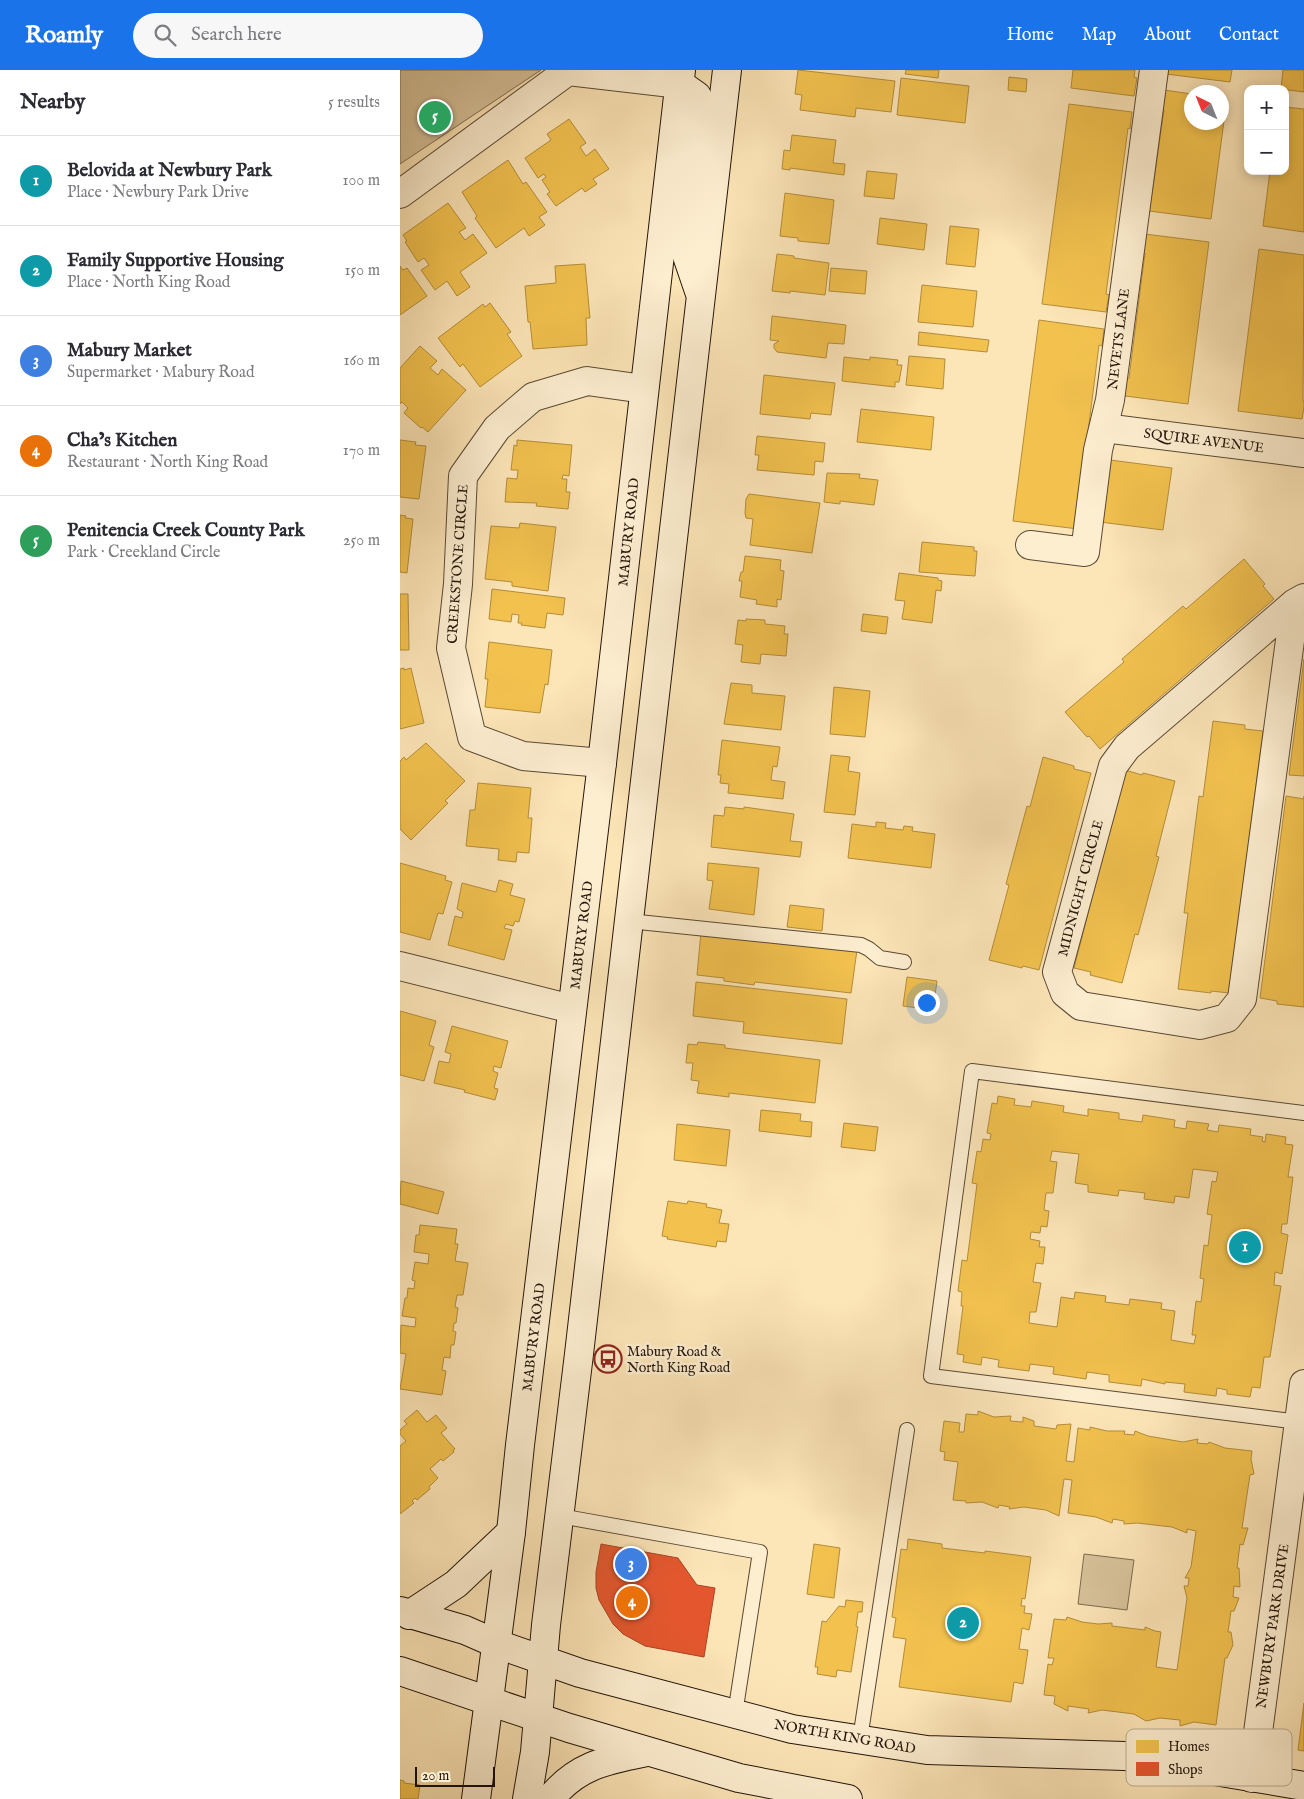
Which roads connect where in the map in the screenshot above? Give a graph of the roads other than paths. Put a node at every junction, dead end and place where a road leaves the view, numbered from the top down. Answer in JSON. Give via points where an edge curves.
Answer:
{"nodes":[{"id":1,"x":727,"y":70,"type":"edge"},
{"id":2,"x":1154,"y":70,"type":"edge"},
{"id":3,"x":681,"y":77,"type":"edge"},
{"id":4,"x":400,"y":194,"type":"edge"},
{"id":5,"x":701,"y":297,"type":"junction"},
{"id":6,"x":644,"y":389,"type":"junction"},
{"id":7,"x":1104,"y":428,"type":"junction"},
{"id":8,"x":1304,"y":453,"type":"edge"},
{"id":9,"x":1030,"y":545,"type":"dead end"},
{"id":10,"x":1299,"y":601,"type":"edge"},
{"id":11,"x":602,"y":763,"type":"junction"},
{"id":12,"x":629,"y":921,"type":"junction"},
{"id":13,"x":904,"y":962,"type":"dead end"},
{"id":14,"x":400,"y":966,"type":"edge"},
{"id":15,"x":572,"y":1009,"type":"junction"},
{"id":16,"x":1304,"y":1113,"type":"edge"},
{"id":17,"x":1304,"y":1384,"type":"edge"},
{"id":18,"x":1299,"y":1422,"type":"junction"},
{"id":19,"x":907,"y":1430,"type":"dead end"},
{"id":20,"x":560,"y":1516,"type":"junction"},
{"id":21,"x":512,"y":1532,"type":"junction"},
{"id":22,"x":405,"y":1613,"type":"edge"},
{"id":23,"x":497,"y":1644,"type":"junction"},
{"id":24,"x":544,"y":1659,"type":"junction"},
{"id":25,"x":400,"y":1671,"type":"edge"},
{"id":26,"x":489,"y":1702,"type":"junction"},
{"id":27,"x":735,"y":1714,"type":"junction"},
{"id":28,"x":538,"y":1718,"type":"junction"},
{"id":29,"x":1258,"y":1729,"type":"edge"},
{"id":30,"x":860,"y":1739,"type":"junction"},
{"id":31,"x":648,"y":1751,"type":"junction"},
{"id":32,"x":1126,"y":1756,"type":"edge"},
{"id":33,"x":476,"y":1799,"type":"edge"},
{"id":34,"x":527,"y":1799,"type":"edge"},
{"id":35,"x":550,"y":1799,"type":"edge"},
{"id":36,"x":848,"y":1799,"type":"edge"}],
"edges":[{"from":1,"to":5,"type":"main road"},
{"from":2,"to":7,"type":"main road","name":"NEVETS LANE"},
{"from":3,"to":4,"type":"main road","via":[[568,71]]},
{"from":3,"to":5,"type":"main road","via":[[699,100],[686,253]]},
{"from":3,"to":6,"type":"main road","name":"MABURY ROAD"},
{"from":5,"to":12,"type":"main road"},
{"from":6,"to":11,"type":"main road","name":"MABURY ROAD"},
{"from":6,"to":11,"type":"main road","name":"CREEKSTONE CIRCLE","via":[[587,381],[533,396],[496,428],[463,476],[458,584],[451,648],[472,737],[523,756]]},
{"from":7,"to":8,"type":"main road","name":"SQUIRE AVENUE"},
{"from":7,"to":9,"type":"main road","name":"NEVETS LANE","via":[[1098,450],[1085,552]]},
{"from":10,"to":10,"type":"main road","name":"MIDNIGHT CIRCLE","via":[[1126,747],[1113,766],[1058,972],[1065,993],[1081,1006],[1200,1025],[1226,1018],[1242,999]]},
{"from":11,"to":15,"type":"main road","name":"MABURY ROAD"},
{"from":12,"to":13,"type":"lane","via":[[861,946],[869,948],[880,958]]},
{"from":12,"to":20,"type":"main road"},
{"from":14,"to":15,"type":"main road"},
{"from":15,"to":21,"type":"main road","name":"MABURY ROAD"},
{"from":16,"to":18,"type":"lane","via":[[972,1071],[932,1376]]},
{"from":17,"to":18,"type":"main road","name":"NEWBURY PARK DRIVE"},
{"from":18,"to":29,"type":"main road","name":"NEWBURY PARK DRIVE"},
{"from":19,"to":30,"type":"lane"},
{"from":20,"to":24,"type":"main road"},
{"from":20,"to":27,"type":"lane","via":[[760,1552]]},
{"from":21,"to":22,"type":"main road","via":[[456,1584]]},
{"from":21,"to":23,"type":"main road","name":"MABURY ROAD"},
{"from":22,"to":23,"type":"main road","name":"NORTH KING ROAD","via":[[466,1630]]},
{"from":23,"to":24,"type":"main road","name":"NORTH KING ROAD"},
{"from":23,"to":26,"type":"main road","name":"MABURY ROAD"},
{"from":24,"to":27,"type":"main road","name":"NORTH KING ROAD","via":[[580,1673]]},
{"from":24,"to":28,"type":"main road"},
{"from":25,"to":26,"type":"main road"},
{"from":26,"to":28,"type":"main road"},
{"from":26,"to":33,"type":"main road","name":"MABURY ROAD"},
{"from":27,"to":30,"type":"main road","name":"NORTH KING ROAD","via":[[792,1729]]},
{"from":28,"to":31,"type":"main road"},
{"from":28,"to":34,"type":"main road"},
{"from":30,"to":32,"type":"main road","name":"NORTH KING ROAD","via":[[927,1750]]},
{"from":31,"to":35,"type":"main road","via":[[594,1764],[560,1786]]},
{"from":31,"to":36,"type":"main road","via":[[739,1778]]}]}
